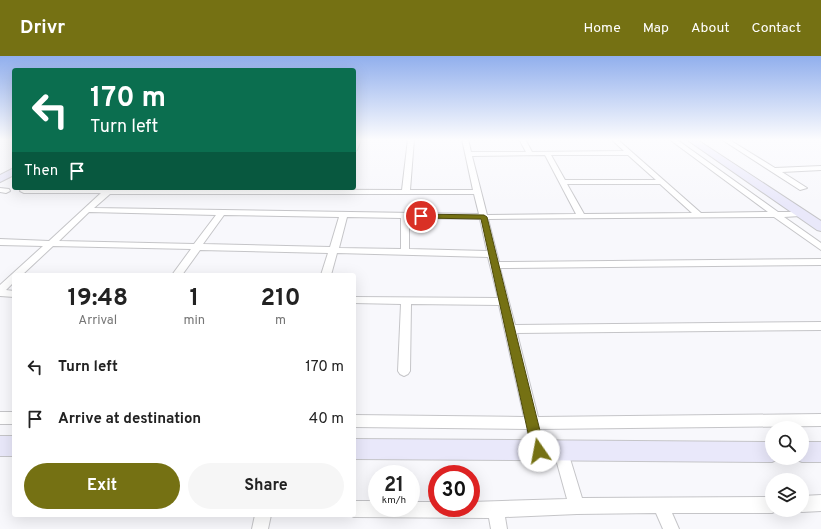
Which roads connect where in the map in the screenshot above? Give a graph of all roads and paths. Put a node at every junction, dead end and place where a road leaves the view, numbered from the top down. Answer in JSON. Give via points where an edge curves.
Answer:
{"nodes":[{"id":1,"x":409,"y":161,"type":"edge"},
{"id":2,"x":471,"y":161,"type":"edge"},
{"id":3,"x":551,"y":161,"type":"edge"},
{"id":4,"x":639,"y":161,"type":"edge"},
{"id":5,"x":702,"y":161,"type":"edge"},
{"id":6,"x":722,"y":161,"type":"edge"},
{"id":7,"x":760,"y":161,"type":"edge"},
{"id":8,"x":821,"y":168,"type":"edge"},
{"id":9,"x":774,"y":170,"type":"junction"},
{"id":10,"x":12,"y":172,"type":"edge"},
{"id":11,"x":0,"y":179,"type":"edge"},
{"id":12,"x":563,"y":182,"type":"junction"},
{"id":13,"x":661,"y":182,"type":"junction"},
{"id":14,"x":803,"y":188,"type":"dead end"},
{"id":15,"x":205,"y":190,"type":"edge"},
{"id":16,"x":276,"y":190,"type":"edge"},
{"id":17,"x":341,"y":190,"type":"edge"},
{"id":18,"x":24,"y":191,"type":"dead end"},
{"id":19,"x":406,"y":191,"type":"junction"},
{"id":20,"x":107,"y":192,"type":"junction"},
{"id":21,"x":478,"y":192,"type":"junction"},
{"id":22,"x":88,"y":210,"type":"junction"},
{"id":23,"x":221,"y":213,"type":"junction"},
{"id":24,"x":800,"y":214,"type":"junction"},
{"id":25,"x":344,"y":215,"type":"junction"},
{"id":26,"x":699,"y":215,"type":"junction"},
{"id":27,"x":776,"y":215,"type":"junction"},
{"id":28,"x":405,"y":216,"type":"junction"},
{"id":29,"x":484,"y":217,"type":"junction"},
{"id":30,"x":582,"y":217,"type":"junction"},
{"id":31,"x":821,"y":227,"type":"edge"},
{"id":32,"x":0,"y":242,"type":"edge"},
{"id":33,"x":52,"y":243,"type":"junction"},
{"id":34,"x":821,"y":247,"type":"edge"},
{"id":35,"x":196,"y":248,"type":"junction"},
{"id":36,"x":334,"y":250,"type":"junction"},
{"id":37,"x":405,"y":252,"type":"junction"},
{"id":38,"x":492,"y":254,"type":"junction"},
{"id":39,"x":821,"y":262,"type":"edge"},
{"id":40,"x":495,"y":265,"type":"junction"},
{"id":41,"x":18,"y":273,"type":"edge"},
{"id":42,"x":178,"y":273,"type":"edge"},
{"id":43,"x":327,"y":273,"type":"edge"},
{"id":44,"x":12,"y":279,"type":"edge"},
{"id":45,"x":0,"y":290,"type":"edge"},
{"id":46,"x":0,"y":293,"type":"edge"},
{"id":47,"x":12,"y":294,"type":"edge"},
{"id":48,"x":356,"y":300,"type":"edge"},
{"id":49,"x":406,"y":300,"type":"junction"},
{"id":50,"x":504,"y":302,"type":"junction"},
{"id":51,"x":821,"y":326,"type":"edge"},
{"id":52,"x":510,"y":330,"type":"junction"},
{"id":53,"x":404,"y":371,"type":"dead end"},
{"id":54,"x":0,"y":418,"type":"edge"},
{"id":55,"x":12,"y":418,"type":"edge"},
{"id":56,"x":821,"y":420,"type":"edge"},
{"id":57,"x":356,"y":421,"type":"edge"},
{"id":58,"x":533,"y":423,"type":"junction"},
{"id":59,"x":0,"y":446,"type":"edge"},
{"id":60,"x":12,"y":446,"type":"edge"},
{"id":61,"x":356,"y":449,"type":"edge"},
{"id":62,"x":539,"y":451,"type":"junction"},
{"id":63,"x":561,"y":452,"type":"junction"},
{"id":64,"x":765,"y":452,"type":"edge"},
{"id":65,"x":809,"y":452,"type":"edge"},
{"id":66,"x":821,"y":452,"type":"edge"},
{"id":67,"x":765,"y":504,"type":"edge"},
{"id":68,"x":809,"y":504,"type":"edge"},
{"id":69,"x":821,"y":504,"type":"edge"},
{"id":70,"x":577,"y":506,"type":"junction"},
{"id":71,"x":660,"y":507,"type":"junction"},
{"id":72,"x":356,"y":509,"type":"edge"},
{"id":73,"x":496,"y":510,"type":"junction"},
{"id":74,"x":263,"y":517,"type":"edge"},
{"id":75,"x":260,"y":529,"type":"edge"},
{"id":76,"x":499,"y":529,"type":"edge"},
{"id":77,"x":670,"y":529,"type":"edge"}],
"edges":[{"from":1,"to":19,"type":"street"},
{"from":2,"to":21,"type":"street"},
{"from":3,"to":12,"type":"street"},
{"from":4,"to":13,"type":"street"},
{"from":5,"to":27,"type":"street"},
{"from":6,"to":24,"type":"street"},
{"from":7,"to":9,"type":"street"},
{"from":8,"to":9,"type":"street"},
{"from":9,"to":14,"type":"street"},
{"from":10,"to":11,"type":"street"},
{"from":12,"to":13,"type":"street"},
{"from":12,"to":30,"type":"street"},
{"from":13,"to":26,"type":"street"},
{"from":15,"to":16,"type":"street"},
{"from":15,"to":20,"type":"street"},
{"from":16,"to":17,"type":"street"},
{"from":17,"to":19,"type":"street"},
{"from":18,"to":20,"type":"street"},
{"from":19,"to":21,"type":"street"},
{"from":20,"to":22,"type":"street"},
{"from":21,"to":29,"type":"street"},
{"from":22,"to":23,"type":"street"},
{"from":22,"to":33,"type":"street"},
{"from":23,"to":25,"type":"street"},
{"from":23,"to":35,"type":"street"},
{"from":24,"to":27,"type":"street"},
{"from":24,"to":31,"type":"street"},
{"from":25,"to":28,"type":"street"},
{"from":25,"to":36,"type":"street"},
{"from":26,"to":27,"type":"street"},
{"from":26,"to":30,"type":"street"},
{"from":27,"to":34,"type":"street"},
{"from":28,"to":29,"type":"street"},
{"from":28,"to":37,"type":"street"},
{"from":29,"to":30,"type":"street"},
{"from":29,"to":38,"type":"street"},
{"from":32,"to":33,"type":"street"},
{"from":33,"to":35,"type":"street"},
{"from":33,"to":41,"type":"street"},
{"from":35,"to":36,"type":"street"},
{"from":35,"to":42,"type":"street"},
{"from":36,"to":37,"type":"street"},
{"from":36,"to":43,"type":"street"},
{"from":37,"to":38,"type":"street"},
{"from":38,"to":40,"type":"street"},
{"from":39,"to":40,"type":"street"},
{"from":40,"to":50,"type":"street"},
{"from":44,"to":45,"type":"street"},
{"from":46,"to":47,"type":"street"},
{"from":48,"to":49,"type":"street"},
{"from":49,"to":50,"type":"street"},
{"from":49,"to":53,"type":"street"},
{"from":50,"to":52,"type":"street"},
{"from":51,"to":52,"type":"street"},
{"from":52,"to":58,"type":"street"},
{"from":54,"to":55,"type":"street"},
{"from":56,"to":58,"type":"street"},
{"from":57,"to":58,"type":"street"},
{"from":58,"to":62,"type":"street"},
{"from":59,"to":60,"type":"street"},
{"from":61,"to":62,"type":"street"},
{"from":62,"to":63,"type":"street"},
{"from":63,"to":64,"type":"street"},
{"from":63,"to":70,"type":"street"},
{"from":65,"to":66,"type":"street"},
{"from":67,"to":71,"type":"street"},
{"from":68,"to":69,"type":"street"},
{"from":70,"to":71,"type":"street"},
{"from":70,"to":73,"type":"street"},
{"from":71,"to":77,"type":"street"},
{"from":72,"to":73,"type":"street"},
{"from":73,"to":76,"type":"street"},
{"from":74,"to":75,"type":"street"}]}
